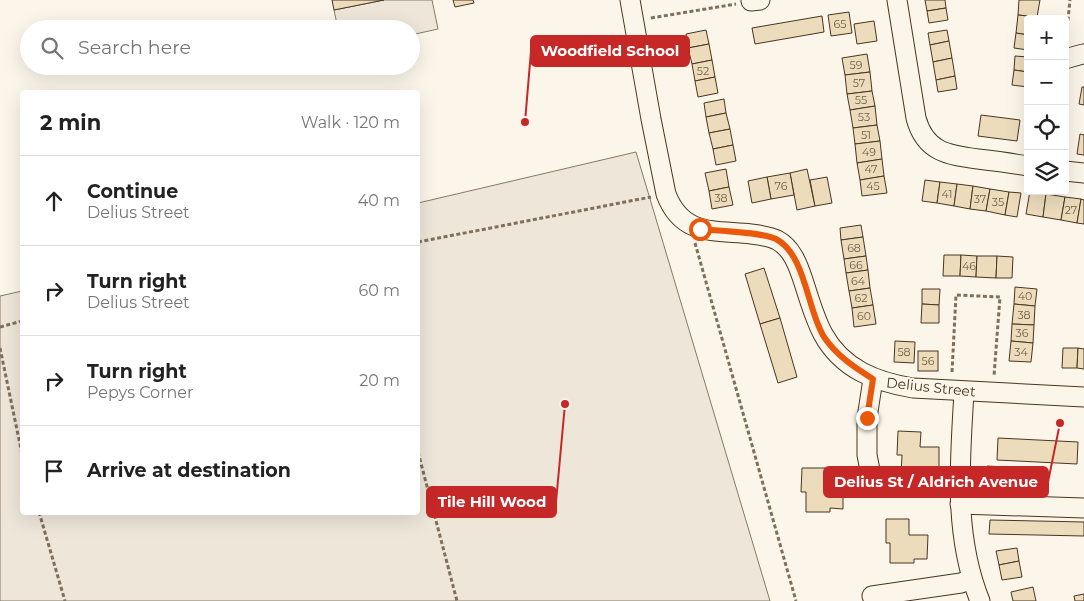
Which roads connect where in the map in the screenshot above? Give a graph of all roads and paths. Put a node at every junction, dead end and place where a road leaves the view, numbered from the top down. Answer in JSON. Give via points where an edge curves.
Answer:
{"nodes":[{"id":1,"x":630,"y":0,"type":"edge"},
{"id":2,"x":897,"y":0,"type":"edge"},
{"id":3,"x":1070,"y":0,"type":"edge"},
{"id":4,"x":756,"y":1,"type":"edge"},
{"id":5,"x":632,"y":20,"type":"junction"},
{"id":6,"x":1071,"y":54,"type":"edge"},
{"id":7,"x":1024,"y":165,"type":"edge"},
{"id":8,"x":1069,"y":171,"type":"edge"},
{"id":9,"x":1084,"y":173,"type":"edge"},
{"id":10,"x":666,"y":194,"type":"junction"},
{"id":11,"x":690,"y":226,"type":"junction"},
{"id":12,"x":420,"y":242,"type":"edge"},
{"id":13,"x":20,"y":322,"type":"edge"},
{"id":14,"x":0,"y":326,"type":"edge"},
{"id":15,"x":0,"y":348,"type":"edge"},
{"id":16,"x":873,"y":379,"type":"junction"},
{"id":17,"x":956,"y":391,"type":"junction"},
{"id":18,"x":993,"y":393,"type":"junction"},
{"id":19,"x":1084,"y":397,"type":"edge"},
{"id":20,"x":20,"y":444,"type":"edge"},
{"id":21,"x":420,"y":460,"type":"edge"},
{"id":22,"x":873,"y":485,"type":"dead end"},
{"id":23,"x":960,"y":504,"type":"junction"},
{"id":24,"x":1084,"y":508,"type":"edge"},
{"id":25,"x":41,"y":515,"type":"edge"},
{"id":26,"x":971,"y":579,"type":"junction"},
{"id":27,"x":872,"y":596,"type":"dead end"},
{"id":28,"x":65,"y":601,"type":"edge"},
{"id":29,"x":457,"y":601,"type":"edge"},
{"id":30,"x":796,"y":601,"type":"edge"},
{"id":31,"x":980,"y":601,"type":"edge"}],
"edges":[{"from":1,"to":5,"type":"street"},
{"from":2,"to":7,"type":"street","via":[[921,134],[942,153]]},
{"from":3,"to":6,"type":"path"},
{"from":4,"to":5,"type":"path"},
{"from":5,"to":10,"type":"street"},
{"from":8,"to":9,"type":"street"},
{"from":10,"to":11,"type":"street","via":[[674,210]]},
{"from":10,"to":12,"type":"path"},
{"from":11,"to":16,"type":"street","name":"Delius Street","via":[[765,236],[784,245],[797,262],[823,335],[849,365]]},
{"from":11,"to":30,"type":"path"},
{"from":13,"to":14,"type":"path"},
{"from":15,"to":20,"type":"path"},
{"from":16,"to":17,"type":"street","name":"Delius Street","via":[[900,386]]},
{"from":16,"to":22,"type":"street","via":[[867,418],[867,455]]},
{"from":17,"to":18,"type":"street","name":"Delius Street"},
{"from":17,"to":18,"type":"path","via":[[952,371],[956,295],[1000,296]]},
{"from":17,"to":23,"type":"street"},
{"from":18,"to":19,"type":"street","name":"Delius Street"},
{"from":21,"to":29,"type":"path"},
{"from":23,"to":24,"type":"street"},
{"from":23,"to":26,"type":"street"},
{"from":25,"to":28,"type":"path"},
{"from":26,"to":27,"type":"street"},
{"from":26,"to":31,"type":"street"}]}
